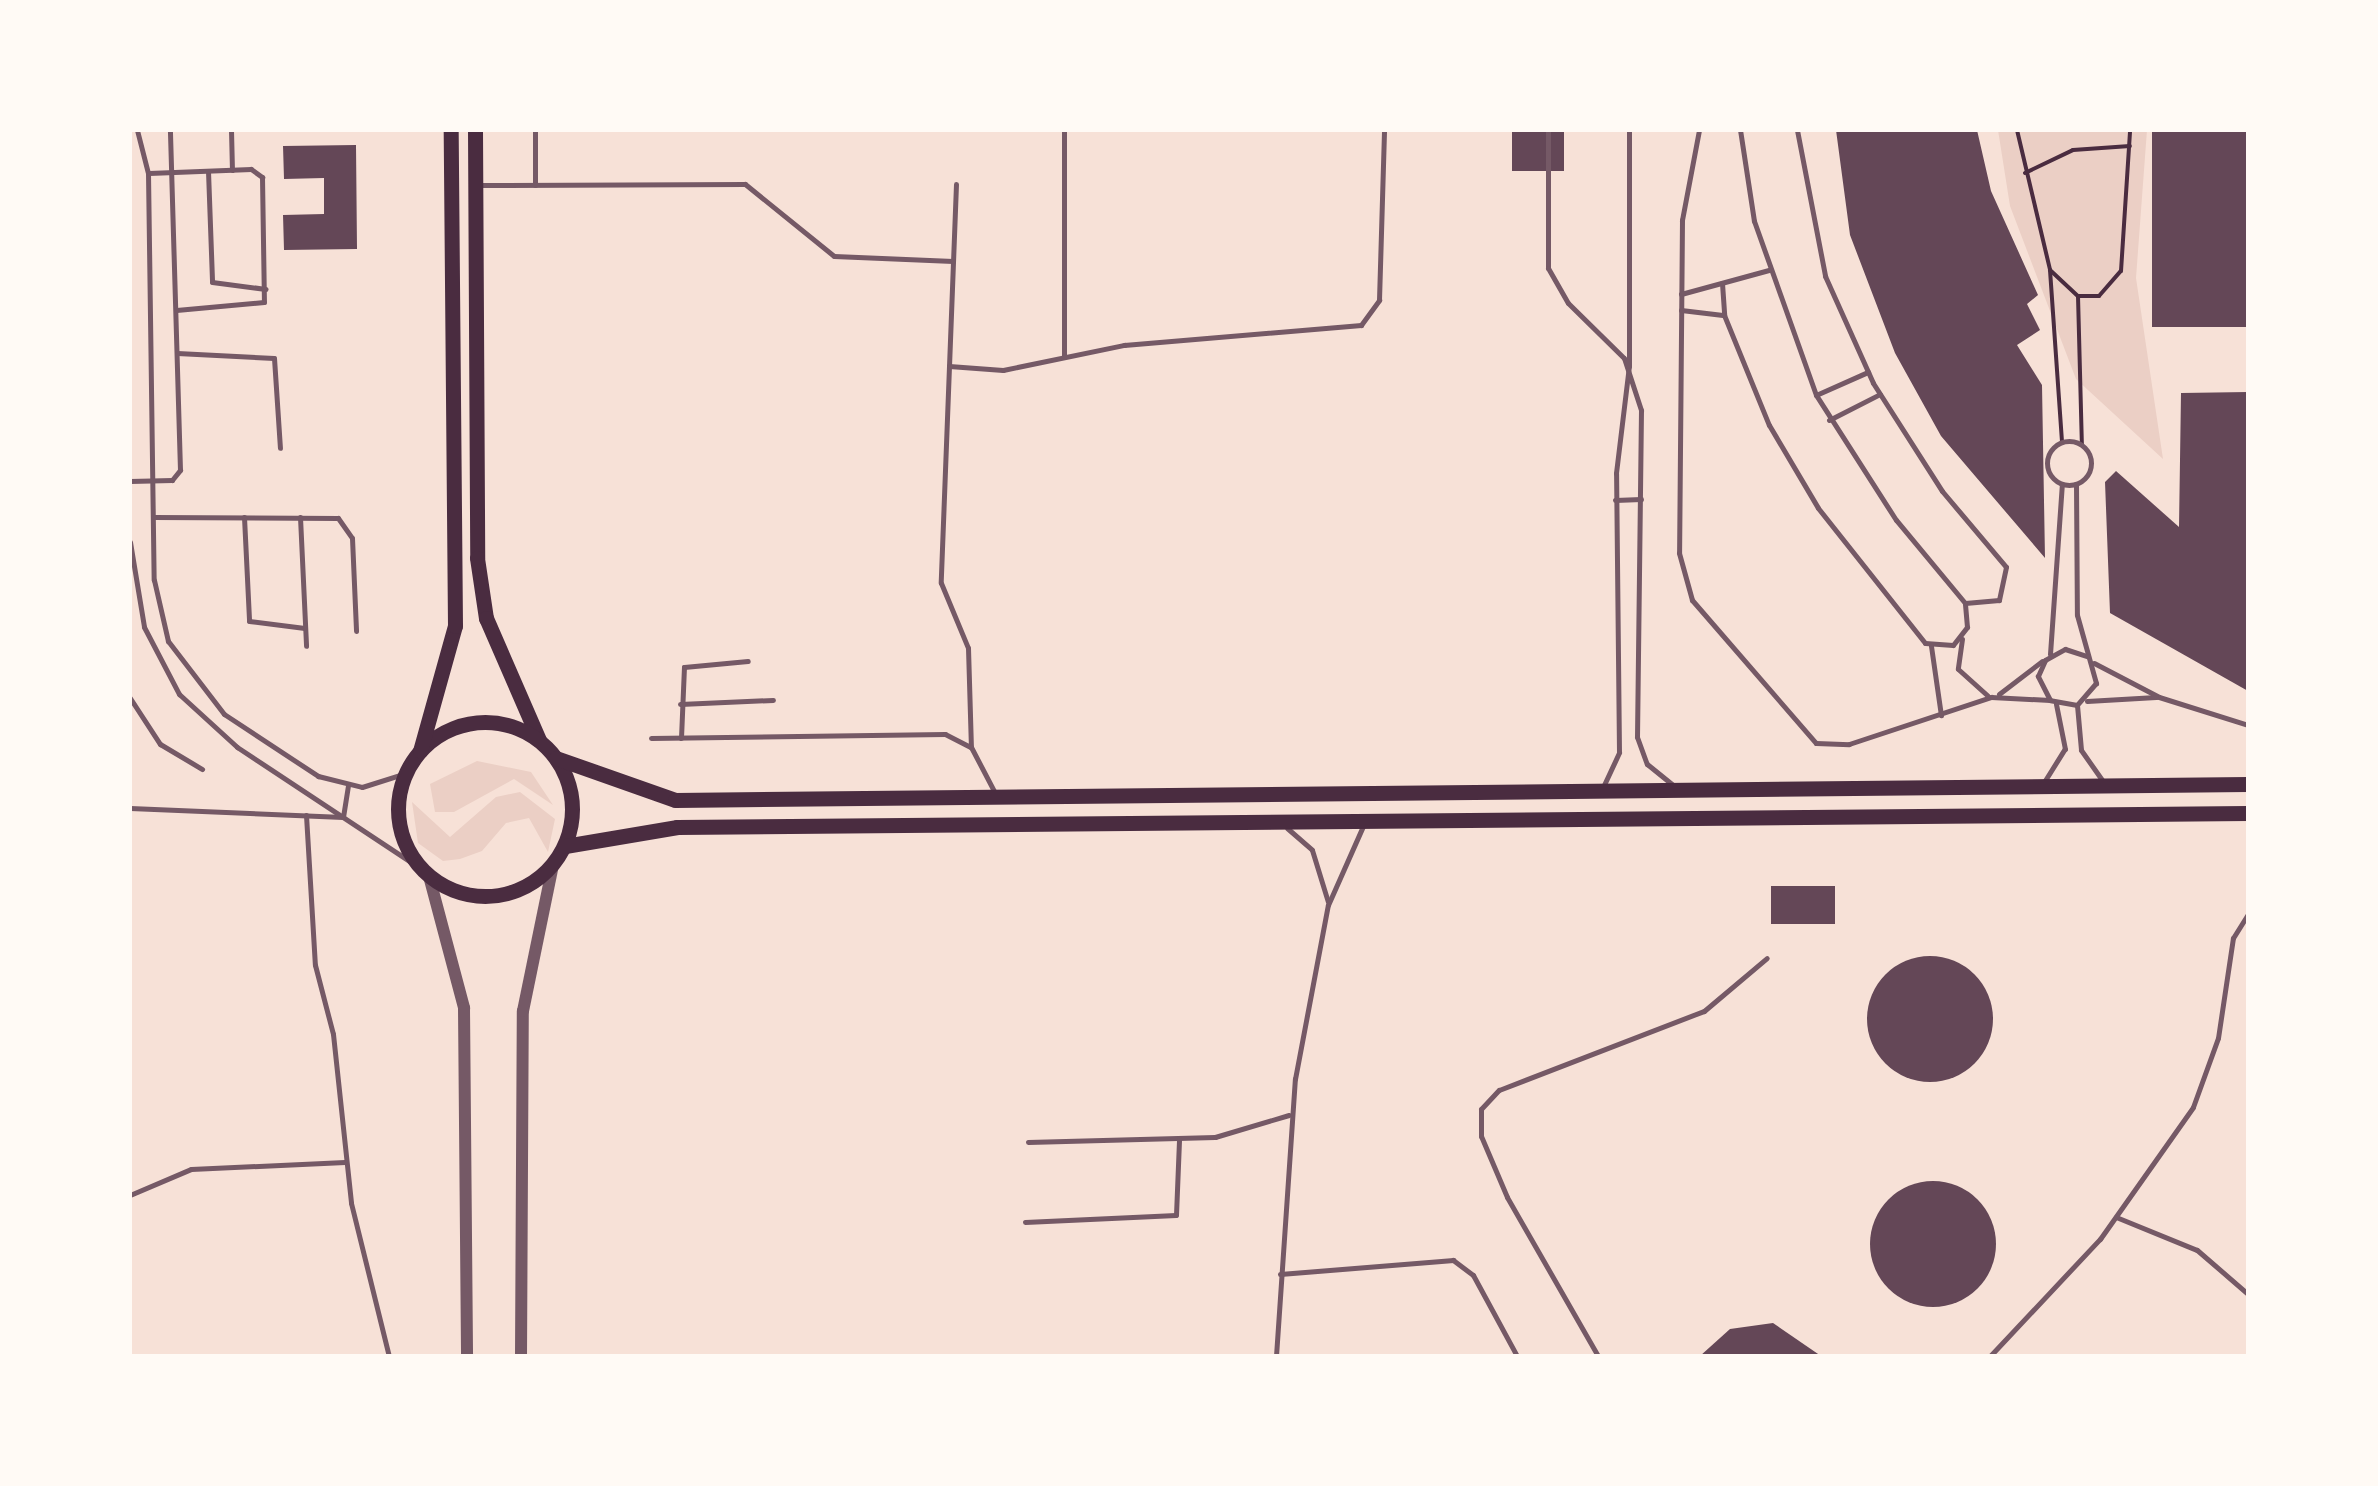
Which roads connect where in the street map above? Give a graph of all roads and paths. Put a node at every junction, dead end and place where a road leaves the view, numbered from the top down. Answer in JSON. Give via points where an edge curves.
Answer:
{"nodes":[{"id":1,"x":137,"y":130,"type":"edge"},
{"id":2,"x":170,"y":130,"type":"edge"},
{"id":3,"x":232,"y":130,"type":"edge"},
{"id":4,"x":451,"y":130,"type":"edge"},
{"id":5,"x":475,"y":130,"type":"edge"},
{"id":6,"x":535,"y":130,"type":"edge"},
{"id":7,"x":1064,"y":130,"type":"edge"},
{"id":8,"x":1384,"y":130,"type":"edge"},
{"id":9,"x":1548,"y":130,"type":"edge"},
{"id":10,"x":1628,"y":130,"type":"edge"},
{"id":11,"x":1700,"y":130,"type":"edge"},
{"id":12,"x":1740,"y":130,"type":"edge"},
{"id":13,"x":1797,"y":130,"type":"edge"},
{"id":14,"x":2017,"y":130,"type":"edge"},
{"id":15,"x":2130,"y":130,"type":"edge"},
{"id":16,"x":2130,"y":146,"type":"junction"},
{"id":17,"x":232,"y":170,"type":"junction"},
{"id":18,"x":208,"y":171,"type":"junction"},
{"id":19,"x":172,"y":172,"type":"junction"},
{"id":20,"x":148,"y":173,"type":"junction"},
{"id":21,"x":2025,"y":173,"type":"junction"},
{"id":22,"x":956,"y":184,"type":"dead end"},
{"id":23,"x":475,"y":185,"type":"junction"},
{"id":24,"x":535,"y":185,"type":"junction"},
{"id":25,"x":953,"y":262,"type":"junction"},
{"id":26,"x":1769,"y":270,"type":"junction"},
{"id":27,"x":2050,"y":270,"type":"junction"},
{"id":28,"x":1722,"y":282,"type":"junction"},
{"id":29,"x":266,"y":289,"type":"junction"},
{"id":30,"x":1681,"y":294,"type":"junction"},
{"id":31,"x":2078,"y":296,"type":"junction"},
{"id":32,"x":176,"y":310,"type":"junction"},
{"id":33,"x":1681,"y":310,"type":"junction"},
{"id":34,"x":1724,"y":315,"type":"junction"},
{"id":35,"x":177,"y":353,"type":"junction"},
{"id":36,"x":1064,"y":356,"type":"junction"},
{"id":37,"x":949,"y":366,"type":"junction"},
{"id":38,"x":1629,"y":366,"type":"junction"},
{"id":39,"x":1868,"y":372,"type":"junction"},
{"id":40,"x":1880,"y":394,"type":"junction"},
{"id":41,"x":1816,"y":396,"type":"junction"},
{"id":42,"x":1829,"y":420,"type":"junction"},
{"id":43,"x":2062,"y":442,"type":"junction"},
{"id":44,"x":2082,"y":445,"type":"junction"},
{"id":45,"x":280,"y":448,"type":"dead end"},
{"id":46,"x":130,"y":481,"type":"edge"},
{"id":47,"x":152,"y":481,"type":"junction"},
{"id":48,"x":2062,"y":484,"type":"junction"},
{"id":49,"x":2076,"y":484,"type":"junction"},
{"id":50,"x":1641,"y":499,"type":"junction"},
{"id":51,"x":1616,"y":500,"type":"junction"},
{"id":52,"x":153,"y":516,"type":"junction"},
{"id":53,"x":244,"y":516,"type":"junction"},
{"id":54,"x":300,"y":517,"type":"junction"},
{"id":55,"x":130,"y":542,"type":"edge"},
{"id":56,"x":1964,"y":602,"type":"junction"},
{"id":57,"x":306,"y":628,"type":"junction"},
{"id":58,"x":356,"y":631,"type":"dead end"},
{"id":59,"x":1962,"y":639,"type":"junction"},
{"id":60,"x":306,"y":646,"type":"dead end"},
{"id":61,"x":1931,"y":646,"type":"junction"},
{"id":62,"x":2050,"y":654,"type":"junction"},
{"id":63,"x":2090,"y":659,"type":"junction"},
{"id":64,"x":2044,"y":660,"type":"junction"},
{"id":65,"x":748,"y":661,"type":"dead end"},
{"id":66,"x":1994,"y":697,"type":"junction"},
{"id":67,"x":2159,"y":697,"type":"junction"},
{"id":68,"x":130,"y":698,"type":"edge"},
{"id":69,"x":773,"y":700,"type":"dead end"},
{"id":70,"x":2084,"y":701,"type":"junction"},
{"id":71,"x":2053,"y":702,"type":"junction"},
{"id":72,"x":680,"y":704,"type":"junction"},
{"id":73,"x":2076,"y":705,"type":"junction"},
{"id":74,"x":1940,"y":715,"type":"junction"},
{"id":75,"x":2248,"y":725,"type":"edge"},
{"id":76,"x":651,"y":738,"type":"dead end"},
{"id":77,"x":681,"y":738,"type":"junction"},
{"id":78,"x":1620,"y":738,"type":"junction"},
{"id":79,"x":1637,"y":738,"type":"junction"},
{"id":80,"x":539,"y":740,"type":"junction"},
{"id":81,"x":971,"y":747,"type":"junction"},
{"id":82,"x":420,"y":751,"type":"junction"},
{"id":83,"x":556,"y":758,"type":"junction"},
{"id":84,"x":202,"y":768,"type":"dead end"},
{"id":85,"x":406,"y":772,"type":"junction"},
{"id":86,"x":2248,"y":784,"type":"edge"},
{"id":87,"x":2040,"y":785,"type":"junction"},
{"id":88,"x":2108,"y":785,"type":"junction"},
{"id":89,"x":348,"y":786,"type":"junction"},
{"id":90,"x":1682,"y":788,"type":"junction"},
{"id":91,"x":1601,"y":789,"type":"junction"},
{"id":92,"x":996,"y":796,"type":"junction"},
{"id":93,"x":130,"y":808,"type":"edge"},
{"id":94,"x":2248,"y":812,"type":"edge"},
{"id":95,"x":306,"y":815,"type":"junction"},
{"id":96,"x":343,"y":816,"type":"junction"},
{"id":97,"x":1274,"y":822,"type":"junction"},
{"id":98,"x":1366,"y":822,"type":"junction"},
{"id":99,"x":565,"y":846,"type":"junction"},
{"id":100,"x":553,"y":865,"type":"junction"},
{"id":101,"x":427,"y":874,"type":"junction"},
{"id":102,"x":1328,"y":906,"type":"junction"},
{"id":103,"x":2248,"y":914,"type":"edge"},
{"id":104,"x":1768,"y":958,"type":"dead end"},
{"id":105,"x":1289,"y":1115,"type":"junction"},
{"id":106,"x":1179,"y":1139,"type":"junction"},
{"id":107,"x":1028,"y":1142,"type":"dead end"},
{"id":108,"x":345,"y":1162,"type":"junction"},
{"id":109,"x":130,"y":1195,"type":"edge"},
{"id":110,"x":2116,"y":1217,"type":"junction"},
{"id":111,"x":1025,"y":1222,"type":"dead end"},
{"id":112,"x":1279,"y":1274,"type":"junction"},
{"id":113,"x":2248,"y":1294,"type":"edge"},
{"id":114,"x":389,"y":1356,"type":"edge"},
{"id":115,"x":466,"y":1356,"type":"edge"},
{"id":116,"x":521,"y":1356,"type":"edge"},
{"id":117,"x":1276,"y":1356,"type":"edge"},
{"id":118,"x":1517,"y":1356,"type":"edge"},
{"id":119,"x":1598,"y":1356,"type":"edge"},
{"id":120,"x":1990,"y":1356,"type":"edge"}],
"edges":[{"from":1,"to":20,"type":"lane"},
{"from":2,"to":19,"type":"lane"},
{"from":3,"to":17,"type":"lane"},
{"from":4,"to":82,"type":"main road","via":[[455,626]]},
{"from":5,"to":23,"type":"main road"},
{"from":6,"to":24,"type":"lane"},
{"from":7,"to":36,"type":"lane"},
{"from":8,"to":36,"type":"lane","via":[[1379,300],[1361,326]]},
{"from":9,"to":38,"type":"lane","via":[[1548,268]]},
{"from":10,"to":38,"type":"lane"},
{"from":11,"to":30,"type":"lane","via":[[1682,220]]},
{"from":12,"to":26,"type":"lane"},
{"from":13,"to":39,"type":"lane","via":[[1826,276]]},
{"from":14,"to":21,"type":"path"},
{"from":15,"to":16,"type":"path"},
{"from":16,"to":21,"type":"path","via":[[2073,150]]},
{"from":16,"to":31,"type":"path","via":[[2121,270],[2099,296]]},
{"from":17,"to":18,"type":"lane"},
{"from":17,"to":29,"type":"lane","via":[[262,177]]},
{"from":18,"to":19,"type":"lane"},
{"from":18,"to":29,"type":"lane","via":[[212,282]]},
{"from":19,"to":20,"type":"lane"},
{"from":19,"to":32,"type":"lane"},
{"from":20,"to":47,"type":"lane"},
{"from":21,"to":27,"type":"path"},
{"from":22,"to":25,"type":"lane"},
{"from":23,"to":24,"type":"lane"},
{"from":23,"to":80,"type":"main road","via":[[477,558],[486,618]]},
{"from":24,"to":25,"type":"lane","via":[[745,184],[834,256]]},
{"from":25,"to":37,"type":"lane"},
{"from":26,"to":28,"type":"lane"},
{"from":26,"to":41,"type":"lane"},
{"from":27,"to":31,"type":"path"},
{"from":27,"to":43,"type":"path"},
{"from":28,"to":30,"type":"lane"},
{"from":28,"to":34,"type":"lane"},
{"from":29,"to":32,"type":"lane","via":[[257,306]]},
{"from":30,"to":33,"type":"lane"},
{"from":31,"to":44,"type":"path"},
{"from":32,"to":35,"type":"lane"},
{"from":33,"to":34,"type":"lane"},
{"from":33,"to":74,"type":"lane","via":[[1679,554],[1692,600],[1816,742],[1849,744]]},
{"from":34,"to":61,"type":"lane","via":[[1802,481]]},
{"from":35,"to":45,"type":"lane","via":[[274,358]]},
{"from":35,"to":47,"type":"lane","via":[[180,470]]},
{"from":36,"to":37,"type":"lane","via":[[1004,370]]},
{"from":37,"to":81,"type":"lane","via":[[941,584],[968,648]]},
{"from":38,"to":50,"type":"lane","via":[[1644,432]]},
{"from":38,"to":51,"type":"lane"},
{"from":39,"to":40,"type":"lane"},
{"from":39,"to":41,"type":"lane"},
{"from":40,"to":42,"type":"lane"},
{"from":40,"to":56,"type":"lane","via":[[1942,491],[2006,567],[1999,600]]},
{"from":41,"to":42,"type":"lane"},
{"from":42,"to":56,"type":"lane"},
{"from":43,"to":44,"type":"lane"},
{"from":43,"to":48,"type":"lane","via":[[2047,462]]},
{"from":44,"to":49,"type":"lane","via":[[2092,463]]},
{"from":46,"to":47,"type":"lane"},
{"from":47,"to":52,"type":"lane"},
{"from":48,"to":49,"type":"lane"},
{"from":48,"to":62,"type":"lane"},
{"from":49,"to":63,"type":"lane","via":[[2077,615]]},
{"from":50,"to":51,"type":"lane"},
{"from":50,"to":79,"type":"lane"},
{"from":51,"to":78,"type":"lane"},
{"from":52,"to":53,"type":"lane"},
{"from":52,"to":89,"type":"lane","via":[[158,611],[182,668],[247,732]]},
{"from":53,"to":54,"type":"lane"},
{"from":53,"to":57,"type":"lane","via":[[249,621]]},
{"from":54,"to":57,"type":"lane"},
{"from":54,"to":58,"type":"lane","via":[[348,527]]},
{"from":55,"to":96,"type":"lane","via":[[144,627],[179,694],[238,748]]},
{"from":56,"to":59,"type":"lane"},
{"from":57,"to":60,"type":"lane"},
{"from":59,"to":61,"type":"lane"},
{"from":59,"to":66,"type":"lane","via":[[1965,683]]},
{"from":61,"to":74,"type":"lane"},
{"from":62,"to":63,"type":"lane"},
{"from":62,"to":64,"type":"lane"},
{"from":63,"to":67,"type":"lane"},
{"from":63,"to":70,"type":"lane","via":[[2096,683]]},
{"from":64,"to":66,"type":"lane"},
{"from":64,"to":71,"type":"lane","via":[[2038,676]]},
{"from":65,"to":72,"type":"lane","via":[[687,664]]},
{"from":66,"to":71,"type":"lane"},
{"from":66,"to":74,"type":"lane"},
{"from":67,"to":70,"type":"lane"},
{"from":67,"to":75,"type":"lane"},
{"from":68,"to":84,"type":"lane","via":[[160,744]]},
{"from":69,"to":72,"type":"lane"},
{"from":70,"to":73,"type":"lane"},
{"from":71,"to":73,"type":"lane"},
{"from":71,"to":87,"type":"lane","via":[[2065,749]]},
{"from":72,"to":77,"type":"lane"},
{"from":73,"to":88,"type":"lane","via":[[2082,750]]},
{"from":76,"to":77,"type":"lane"},
{"from":77,"to":81,"type":"lane","via":[[936,734]]},
{"from":78,"to":79,"type":"lane"},
{"from":78,"to":91,"type":"lane"},
{"from":79,"to":90,"type":"lane","via":[[1647,764]]},
{"from":80,"to":82,"type":"main road","via":[[491,722],[453,730]]},
{"from":80,"to":83,"type":"main road"},
{"from":81,"to":92,"type":"lane"},
{"from":82,"to":85,"type":"main road"},
{"from":83,"to":92,"type":"main road","via":[[675,800]]},
{"from":83,"to":99,"type":"main road","via":[[572,801]]},
{"from":85,"to":89,"type":"lane"},
{"from":85,"to":101,"type":"main road","via":[[401,832]]},
{"from":86,"to":88,"type":"main road"},
{"from":87,"to":88,"type":"main road"},
{"from":87,"to":90,"type":"main road"},
{"from":89,"to":96,"type":"lane"},
{"from":90,"to":91,"type":"main road"},
{"from":91,"to":92,"type":"main road"},
{"from":93,"to":95,"type":"lane"},
{"from":94,"to":98,"type":"main road"},
{"from":95,"to":96,"type":"lane"},
{"from":95,"to":108,"type":"lane","via":[[315,965],[333,1034]]},
{"from":96,"to":101,"type":"lane"},
{"from":97,"to":98,"type":"main road"},
{"from":97,"to":99,"type":"main road","via":[[678,826]]},
{"from":97,"to":102,"type":"lane","via":[[1312,850]]},
{"from":98,"to":102,"type":"lane"},
{"from":99,"to":100,"type":"main road"},
{"from":100,"to":101,"type":"main road","via":[[493,895]]},
{"from":100,"to":116,"type":"street","via":[[523,1011]]},
{"from":101,"to":115,"type":"street","via":[[464,1008]]},
{"from":102,"to":105,"type":"lane"},
{"from":103,"to":110,"type":"lane","via":[[2233,938],[2208,1073]]},
{"from":104,"to":119,"type":"lane","via":[[1704,1010],[1499,1090],[1481,1109],[1481,1136],[1507,1197]]},
{"from":105,"to":106,"type":"lane","via":[[1228,1136]]},
{"from":105,"to":112,"type":"lane"},
{"from":106,"to":107,"type":"lane"},
{"from":106,"to":111,"type":"lane","via":[[1176,1215]]},
{"from":108,"to":109,"type":"lane","via":[[191,1169]]},
{"from":108,"to":114,"type":"lane"},
{"from":110,"to":113,"type":"lane","via":[[2197,1250]]},
{"from":110,"to":120,"type":"lane"},
{"from":112,"to":117,"type":"lane"},
{"from":112,"to":118,"type":"lane","via":[[1453,1260],[1473,1275]]}]}
